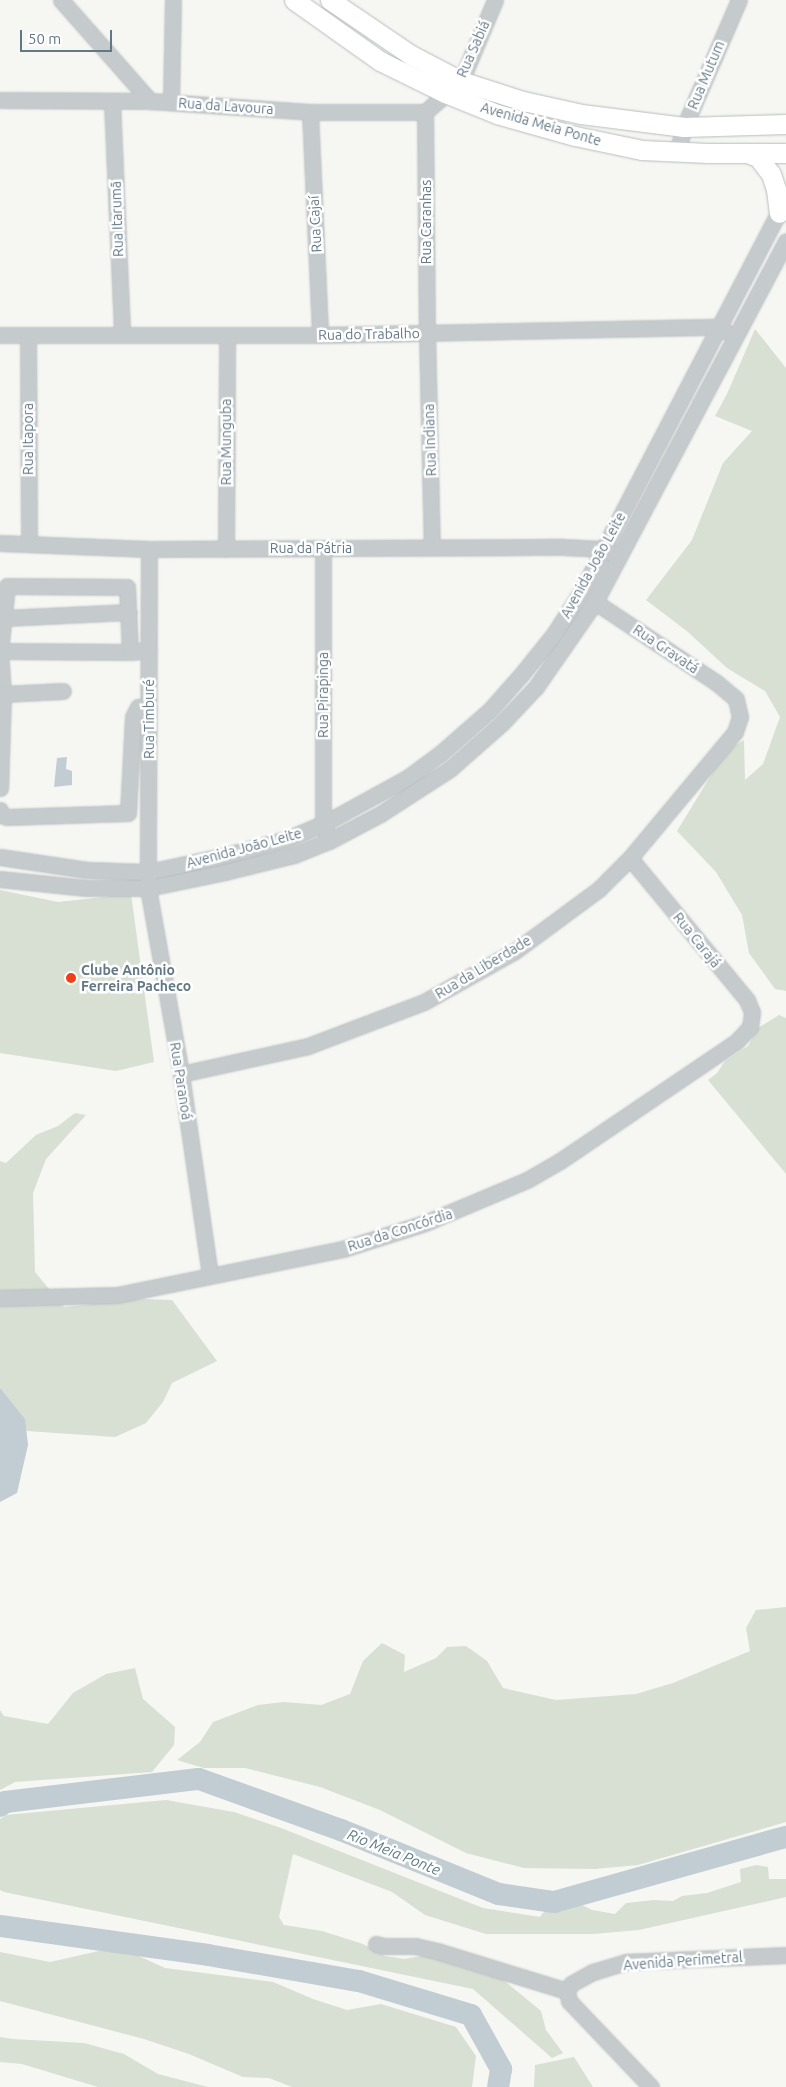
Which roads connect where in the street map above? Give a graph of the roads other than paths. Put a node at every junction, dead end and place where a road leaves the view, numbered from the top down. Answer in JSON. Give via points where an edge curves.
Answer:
{"nodes":[{"id":1,"x":61,"y":0,"type":"edge"},
{"id":2,"x":173,"y":0,"type":"edge"},
{"id":3,"x":294,"y":0,"type":"edge"},
{"id":4,"x":330,"y":0,"type":"edge"},
{"id":5,"x":495,"y":0,"type":"edge"},
{"id":6,"x":739,"y":0,"type":"edge"},
{"id":7,"x":461,"y":81,"type":"junction"},
{"id":8,"x":445,"y":93,"type":"junction"},
{"id":9,"x":0,"y":100,"type":"edge"},
{"id":10,"x":150,"y":101,"type":"junction"},
{"id":11,"x":112,"y":102,"type":"junction"},
{"id":12,"x":171,"y":102,"type":"junction"},
{"id":13,"x":310,"y":112,"type":"junction"},
{"id":14,"x":425,"y":112,"type":"junction"},
{"id":15,"x":581,"y":114,"type":"junction"},
{"id":16,"x":786,"y":124,"type":"edge"},
{"id":17,"x":684,"y":127,"type":"junction"},
{"id":18,"x":575,"y":136,"type":"junction"},
{"id":19,"x":677,"y":152,"type":"junction"},
{"id":20,"x":747,"y":153,"type":"junction"},
{"id":21,"x":786,"y":153,"type":"edge"},
{"id":22,"x":782,"y":206,"type":"edge"},
{"id":23,"x":786,"y":241,"type":"edge"},
{"id":24,"x":718,"y":327,"type":"junction"},
{"id":25,"x":427,"y":333,"type":"junction"},
{"id":26,"x":0,"y":335,"type":"edge"},
{"id":27,"x":28,"y":335,"type":"junction"},
{"id":28,"x":122,"y":335,"type":"junction"},
{"id":29,"x":227,"y":335,"type":"junction"},
{"id":30,"x":320,"y":335,"type":"junction"},
{"id":31,"x":735,"y":337,"type":"junction"},
{"id":32,"x":0,"y":543,"type":"edge"},
{"id":33,"x":29,"y":543,"type":"junction"},
{"id":34,"x":432,"y":547,"type":"junction"},
{"id":35,"x":149,"y":549,"type":"junction"},
{"id":36,"x":226,"y":549,"type":"junction"},
{"id":37,"x":323,"y":549,"type":"junction"},
{"id":38,"x":604,"y":549,"type":"junction"},
{"id":39,"x":620,"y":557,"type":"junction"},
{"id":40,"x":595,"y":602,"type":"junction"},
{"id":41,"x":129,"y":612,"type":"junction"},
{"id":42,"x":4,"y":618,"type":"junction"},
{"id":43,"x":149,"y":650,"type":"junction"},
{"id":44,"x":0,"y":651,"type":"edge"},
{"id":45,"x":130,"y":652,"type":"junction"},
{"id":46,"x":63,"y":691,"type":"dead end"},
{"id":47,"x":3,"y":694,"type":"junction"},
{"id":48,"x":736,"y":699,"type":"joint"},
{"id":49,"x":149,"y":708,"type":"junction"},
{"id":50,"x":149,"y":759,"type":"junction"},
{"id":51,"x":131,"y":771,"type":"junction"},
{"id":52,"x":0,"y":788,"type":"edge"},
{"id":53,"x":0,"y":810,"type":"edge"},
{"id":54,"x":324,"y":824,"type":"junction"},
{"id":55,"x":329,"y":841,"type":"junction"},
{"id":56,"x":0,"y":857,"type":"edge"},
{"id":57,"x":630,"y":858,"type":"junction"},
{"id":58,"x":148,"y":872,"type":"junction"},
{"id":59,"x":0,"y":879,"type":"edge"},
{"id":60,"x":148,"y":888,"type":"junction"},
{"id":61,"x":750,"y":1027,"type":"joint"},
{"id":62,"x":181,"y":1074,"type":"junction"},
{"id":63,"x":210,"y":1275,"type":"junction"},
{"id":64,"x":0,"y":1298,"type":"edge"},
{"id":65,"x":376,"y":1944,"type":"dead end"},
{"id":66,"x":786,"y":1955,"type":"edge"},
{"id":67,"x":567,"y":1991,"type":"junction"},
{"id":68,"x":651,"y":2087,"type":"edge"}],
"edges":[{"from":1,"to":10,"type":"street"},
{"from":2,"to":12,"type":"street"},
{"from":3,"to":8,"type":"main road","name":"Avenida Meia Ponte","via":[[380,61]]},
{"from":4,"to":7,"type":"main road","name":"Avenida Meia Ponte","via":[[411,55]]},
{"from":5,"to":7,"type":"street","name":"Rua Sabiá"},
{"from":6,"to":17,"type":"street","name":"Rua Mutum"},
{"from":7,"to":8,"type":"street","name":"Rua Sabiá"},
{"from":7,"to":15,"type":"main road","name":"Avenida Meia Ponte","via":[[523,101]]},
{"from":8,"to":14,"type":"street"},
{"from":8,"to":18,"type":"main road","name":"Avenida Meia Ponte","via":[[497,114]]},
{"from":9,"to":11,"type":"street","name":"Rua da Lavoura"},
{"from":10,"to":11,"type":"street","name":"Rua da Lavoura"},
{"from":10,"to":12,"type":"street","name":"Rua da Lavoura"},
{"from":11,"to":28,"type":"street","name":"Rua Itarumã"},
{"from":12,"to":13,"type":"street","name":"Rua da Lavoura"},
{"from":13,"to":14,"type":"street","name":"Rua da Lavoura"},
{"from":13,"to":30,"type":"street","name":"Rua Cajaí"},
{"from":14,"to":25,"type":"street","name":"Rua Caranhas"},
{"from":15,"to":17,"type":"main road","name":"Avenida Meia Ponte"},
{"from":15,"to":18,"type":"main road"},
{"from":16,"to":17,"type":"main road","name":"Avenida Meia Ponte"},
{"from":17,"to":19,"type":"street","name":"Rua Mutum"},
{"from":18,"to":19,"type":"main road","name":"Avenida Meia Ponte","via":[[642,150]]},
{"from":19,"to":20,"type":"main road","name":"Avenida Meia Ponte"},
{"from":20,"to":21,"type":"main road","name":"Avenida Meia Ponte"},
{"from":20,"to":22,"type":"main road","via":[[758,157],[771,174]]},
{"from":22,"to":24,"type":"street","name":"Avenida João Leite"},
{"from":23,"to":31,"type":"street","name":"Avenida João Leite"},
{"from":24,"to":25,"type":"street","name":"Rua do Trabalho"},
{"from":24,"to":31,"type":"street"},
{"from":24,"to":38,"type":"street","name":"Avenida João Leite"},
{"from":25,"to":30,"type":"street","name":"Rua do Trabalho"},
{"from":25,"to":34,"type":"street","name":"Rua Indiana"},
{"from":26,"to":27,"type":"street","name":"Rua do Trabalho"},
{"from":27,"to":28,"type":"street","name":"Rua do Trabalho"},
{"from":27,"to":33,"type":"street","name":"Rua Itapora"},
{"from":28,"to":29,"type":"street","name":"Rua do Trabalho"},
{"from":29,"to":30,"type":"street","name":"Rua do Trabalho"},
{"from":29,"to":36,"type":"street","name":"Rua Munguba"},
{"from":31,"to":39,"type":"street","name":"Avenida João Leite"},
{"from":32,"to":33,"type":"street","name":"Rua da Pátria"},
{"from":33,"to":35,"type":"street","name":"Rua da Pátria"},
{"from":34,"to":37,"type":"street","name":"Rua da Pátria"},
{"from":34,"to":38,"type":"street","name":"Rua da Pátria"},
{"from":35,"to":36,"type":"street","name":"Rua da Pátria"},
{"from":35,"to":43,"type":"street","name":"Rua Timburé"},
{"from":36,"to":37,"type":"street","name":"Rua da Pátria"},
{"from":37,"to":54,"type":"street","name":"Rua Pirapinga"},
{"from":38,"to":39,"type":"street","name":"Rua da Pátria"},
{"from":38,"to":54,"type":"street","name":"Avenida João Leite","via":[[554,634],[490,710],[407,778]]},
{"from":39,"to":40,"type":"street","name":"Avenida João Leite"},
{"from":40,"to":48,"type":"street","name":"Rua Gravatá"},
{"from":40,"to":55,"type":"street","name":"Avenida João Leite","via":[[536,686],[502,723],[450,769],[414,794]]},
{"from":41,"to":42,"type":"street"},
{"from":41,"to":42,"type":"street","via":[[129,589],[124,586],[11,585],[5,591]]},
{"from":41,"to":45,"type":"street"},
{"from":42,"to":45,"type":"street","via":[[0,651]]},
{"from":43,"to":45,"type":"street"},
{"from":43,"to":49,"type":"street","name":"Rua Timburé"},
{"from":44,"to":47,"type":"street"},
{"from":46,"to":47,"type":"street"},
{"from":47,"to":52,"type":"street"},
{"from":48,"to":57,"type":"street","name":"Rua da Liberdade","via":[[740,717],[735,732]]},
{"from":49,"to":50,"type":"street","name":"Rua Timburé"},
{"from":49,"to":51,"type":"street","via":[[138,708],[133,718]]},
{"from":50,"to":51,"type":"street","via":[[141,759]]},
{"from":50,"to":58,"type":"street","name":"Rua Timburé"},
{"from":51,"to":53,"type":"street","via":[[129,810],[124,815],[7,817]]},
{"from":54,"to":55,"type":"street","name":"Rua Pirapinga"},
{"from":54,"to":58,"type":"street","name":"Avenida João Leite","via":[[287,839]]},
{"from":55,"to":60,"type":"street","name":"Avenida João Leite","via":[[285,857]]},
{"from":56,"to":58,"type":"street","name":"Avenida João Leite","via":[[87,870]]},
{"from":57,"to":61,"type":"street","name":"Rua Carajá","via":[[746,1000],[752,1012]]},
{"from":57,"to":62,"type":"street","name":"Rua da Liberdade","via":[[599,889],[515,952],[424,1002],[308,1046]]},
{"from":58,"to":60,"type":"street","name":"Rua Timburé"},
{"from":59,"to":60,"type":"street","name":"Avenida João Leite","via":[[87,888]]},
{"from":60,"to":62,"type":"street","name":"Rua Paranoá"},
{"from":61,"to":63,"type":"street","name":"Rua da Concórdia","via":[[736,1042],[527,1180],[452,1213],[342,1249]]},
{"from":62,"to":63,"type":"street","name":"Rua Paranoá"},
{"from":63,"to":64,"type":"street","name":"Rua da Concórdia","via":[[117,1295]]},
{"from":65,"to":67,"type":"street","via":[[437,1951]]},
{"from":66,"to":67,"type":"street","name":"Avenida Perimetral","via":[[626,1962],[594,1972],[571,1984]]},
{"from":67,"to":68,"type":"street","via":[[568,2001],[575,2010]]}]}
